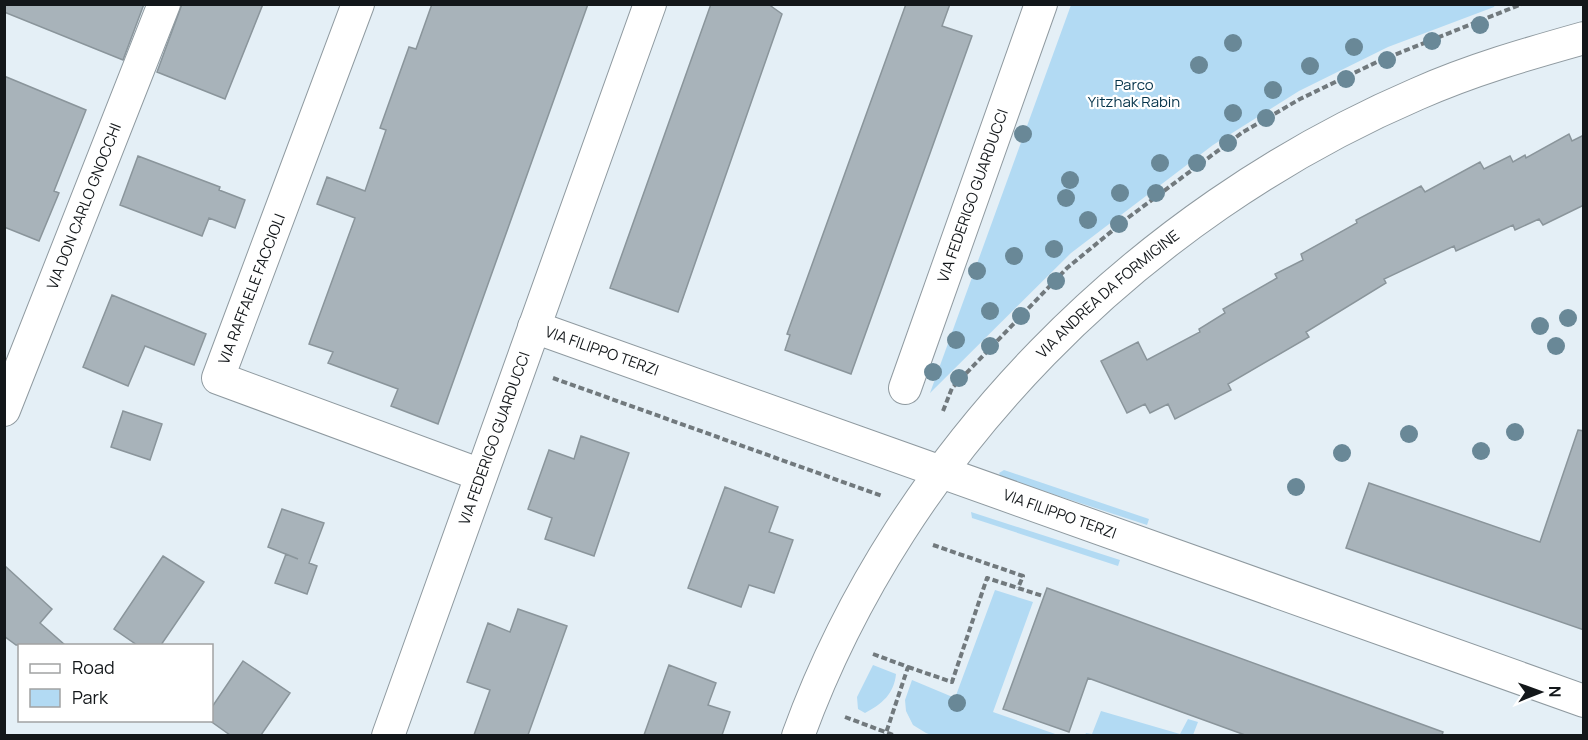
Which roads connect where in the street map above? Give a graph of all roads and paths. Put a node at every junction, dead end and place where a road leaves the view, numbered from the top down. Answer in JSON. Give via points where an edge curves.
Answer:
{"nodes":[{"id":1,"x":164,"y":4,"type":"edge"},
{"id":2,"x":358,"y":4,"type":"edge"},
{"id":3,"x":650,"y":4,"type":"edge"},
{"id":4,"x":1041,"y":4,"type":"edge"},
{"id":5,"x":1584,"y":38,"type":"edge"},
{"id":6,"x":534,"y":327,"type":"junction"},
{"id":7,"x":906,"y":388,"type":"dead end"},
{"id":8,"x":550,"y":389,"type":"dead end"},
{"id":9,"x":4,"y":410,"type":"edge"},
{"id":10,"x":942,"y":471,"type":"junction"},
{"id":11,"x":481,"y":475,"type":"junction"},
{"id":12,"x":884,"y":496,"type":"dead end"},
{"id":13,"x":930,"y":544,"type":"dead end"},
{"id":14,"x":1018,"y":588,"type":"junction"},
{"id":15,"x":1043,"y":596,"type":"dead end"},
{"id":16,"x":869,"y":653,"type":"dead end"},
{"id":17,"x":908,"y":668,"type":"junction"},
{"id":18,"x":1584,"y":701,"type":"edge"},
{"id":19,"x":842,"y":716,"type":"dead end"},
{"id":20,"x":885,"y":734,"type":"edge"},
{"id":21,"x":388,"y":735,"type":"edge"},
{"id":22,"x":798,"y":735,"type":"edge"},
{"id":23,"x":896,"y":735,"type":"edge"}],
"edges":[{"from":1,"to":9,"type":"street","name":"VIA DON CARLO GNOCCHI"},
{"from":2,"to":11,"type":"street","name":"VIA RAFFAELE FACCIOLI","via":[[218,378]]},
{"from":3,"to":6,"type":"street","name":"VIA FEDERIGO GUARDUCCI"},
{"from":4,"to":7,"type":"street","name":"VIA FEDERIGO GUARDUCCI"},
{"from":5,"to":10,"type":"street","name":"VIA ANDREA DA FORMIGINE","via":[[1417,94],[1294,155],[1239,190],[1167,241],[1092,306],[1005,391]]},
{"from":6,"to":10,"type":"street","name":"VIA FILIPPO TERZI"},
{"from":6,"to":11,"type":"street","name":"VIA FEDERIGO GUARDUCCI"},
{"from":8,"to":12,"type":"path","via":[[554,378]]},
{"from":10,"to":18,"type":"street","name":"VIA FILIPPO TERZI"},
{"from":10,"to":22,"type":"street","name":"VIA ANDREA DA FORMIGINE","via":[[868,584],[812,696]]},
{"from":11,"to":21,"type":"street","name":"VIA FEDERIGO GUARDUCCI"},
{"from":13,"to":14,"type":"path","via":[[1023,576]]},
{"from":14,"to":15,"type":"path"},
{"from":14,"to":17,"type":"path","via":[[987,578],[952,682]]},
{"from":16,"to":17,"type":"path"},
{"from":17,"to":20,"type":"path"},
{"from":19,"to":20,"type":"path"},
{"from":20,"to":23,"type":"path"}]}
